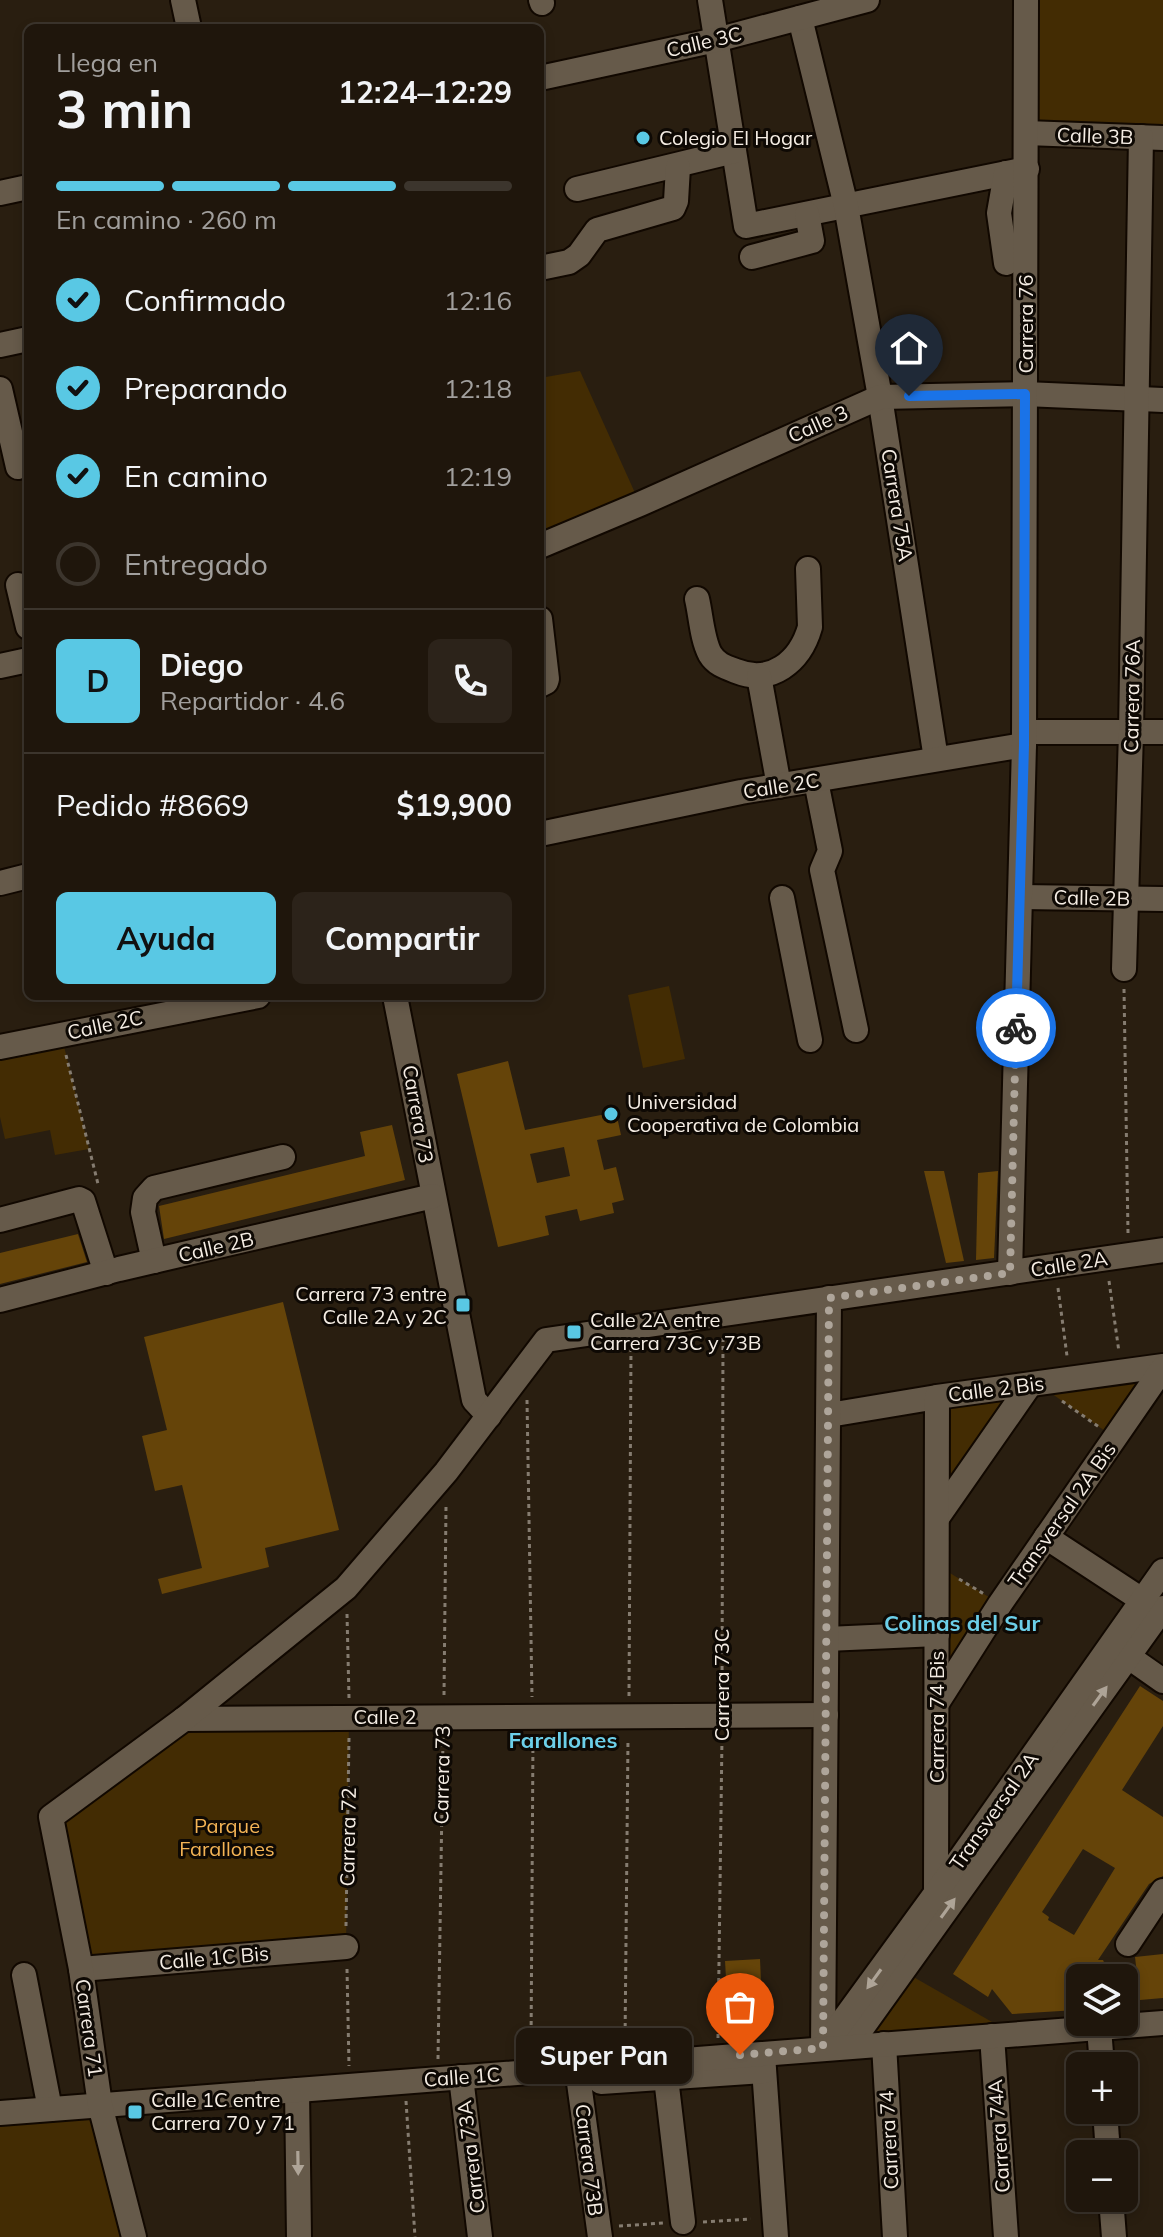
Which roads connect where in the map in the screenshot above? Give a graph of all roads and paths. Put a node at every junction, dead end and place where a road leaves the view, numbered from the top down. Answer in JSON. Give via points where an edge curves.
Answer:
{"nodes":[{"id":1,"x":183,"y":0,"type":"edge"},
{"id":2,"x":710,"y":0,"type":"edge"},
{"id":3,"x":867,"y":0,"type":"edge"},
{"id":4,"x":1026,"y":0,"type":"edge"},
{"id":5,"x":800,"y":18,"type":"junction"},
{"id":6,"x":188,"y":24,"type":"edge"},
{"id":7,"x":716,"y":40,"type":"junction"},
{"id":8,"x":544,"y":77,"type":"edge"},
{"id":9,"x":1026,"y":133,"type":"junction"},
{"id":10,"x":1152,"y":138,"type":"edge"},
{"id":11,"x":734,"y":151,"type":"junction"},
{"id":12,"x":678,"y":167,"type":"junction"},
{"id":13,"x":1016,"y":171,"type":"junction"},
{"id":14,"x":24,"y":188,"type":"edge"},
{"id":15,"x":577,"y":189,"type":"dead end"},
{"id":16,"x":0,"y":193,"type":"edge"},
{"id":17,"x":846,"y":206,"type":"junction"},
{"id":18,"x":807,"y":214,"type":"junction"},
{"id":19,"x":752,"y":257,"type":"dead end"},
{"id":20,"x":1006,"y":263,"type":"dead end"},
{"id":21,"x":544,"y":267,"type":"edge"},
{"id":22,"x":24,"y":340,"type":"edge"},
{"id":23,"x":0,"y":345,"type":"edge"},
{"id":24,"x":0,"y":389,"type":"edge"},
{"id":25,"x":1025,"y":394,"type":"junction"},
{"id":26,"x":880,"y":397,"type":"junction"},
{"id":27,"x":1136,"y":398,"type":"junction"},
{"id":28,"x":1163,"y":400,"type":"edge"},
{"id":29,"x":15,"y":467,"type":"edge"},
{"id":30,"x":544,"y":544,"type":"edge"},
{"id":31,"x":808,"y":569,"type":"dead end"},
{"id":32,"x":18,"y":585,"type":"dead end"},
{"id":33,"x":697,"y":599,"type":"dead end"},
{"id":34,"x":24,"y":610,"type":"edge"},
{"id":35,"x":544,"y":653,"type":"edge"},
{"id":36,"x":24,"y":661,"type":"edge"},
{"id":37,"x":0,"y":666,"type":"edge"},
{"id":38,"x":759,"y":676,"type":"junction"},
{"id":39,"x":544,"y":683,"type":"edge"},
{"id":40,"x":1131,"y":732,"type":"junction"},
{"id":41,"x":1163,"y":732,"type":"edge"},
{"id":42,"x":1024,"y":739,"type":"junction"},
{"id":43,"x":936,"y":759,"type":"junction"},
{"id":44,"x":816,"y":781,"type":"junction"},
{"id":45,"x":779,"y":786,"type":"junction"},
{"id":46,"x":544,"y":833,"type":"edge"},
{"id":47,"x":1021,"y":897,"type":"junction"},
{"id":48,"x":1127,"y":898,"type":"junction"},
{"id":49,"x":1163,"y":899,"type":"edge"},
{"id":50,"x":829,"y":908,"type":"junction"},
{"id":51,"x":1124,"y":969,"type":"joint"},
{"id":52,"x":215,"y":1000,"type":"edge"},
{"id":53,"x":396,"y":1000,"type":"edge"},
{"id":54,"x":151,"y":1006,"type":"edge"},
{"id":55,"x":856,"y":1030,"type":"dead end"},
{"id":56,"x":61,"y":1034,"type":"junction"},
{"id":57,"x":810,"y":1040,"type":"dead end"},
{"id":58,"x":0,"y":1047,"type":"edge"},
{"id":59,"x":283,"y":1157,"type":"dead end"},
{"id":60,"x":98,"y":1184,"type":"dead end"},
{"id":61,"x":433,"y":1196,"type":"junction"},
{"id":62,"x":0,"y":1220,"type":"edge"},
{"id":63,"x":1163,"y":1250,"type":"edge"},
{"id":64,"x":1117,"y":1256,"type":"junction"},
{"id":65,"x":154,"y":1261,"type":"junction"},
{"id":66,"x":1055,"y":1266,"type":"junction"},
{"id":67,"x":106,"y":1273,"type":"junction"},
{"id":68,"x":1010,"y":1273,"type":"junction"},
{"id":69,"x":829,"y":1298,"type":"junction"},
{"id":70,"x":0,"y":1300,"type":"edge"},
{"id":71,"x":723,"y":1314,"type":"junction"},
{"id":72,"x":1163,"y":1367,"type":"edge"},
{"id":73,"x":1122,"y":1372,"type":"junction"},
{"id":74,"x":1071,"y":1379,"type":"junction"},
{"id":75,"x":1034,"y":1385,"type":"junction"},
{"id":76,"x":937,"y":1397,"type":"junction"},
{"id":77,"x":829,"y":1415,"type":"junction"},
{"id":78,"x":489,"y":1416,"type":"junction"},
{"id":79,"x":1115,"y":1438,"type":"junction"},
{"id":80,"x":446,"y":1472,"type":"junction"},
{"id":81,"x":937,"y":1518,"type":"junction"},
{"id":82,"x":1046,"y":1537,"type":"junction"},
{"id":83,"x":937,"y":1565,"type":"junction"},
{"id":84,"x":1163,"y":1571,"type":"edge"},
{"id":85,"x":346,"y":1588,"type":"junction"},
{"id":86,"x":1000,"y":1604,"type":"junction"},
{"id":87,"x":1152,"y":1604,"type":"edge"},
{"id":88,"x":937,"y":1634,"type":"junction"},
{"id":89,"x":827,"y":1639,"type":"junction"},
{"id":90,"x":1119,"y":1651,"type":"junction"},
{"id":91,"x":1163,"y":1681,"type":"edge"},
{"id":92,"x":937,"y":1703,"type":"junction"},
{"id":93,"x":722,"y":1715,"type":"junction"},
{"id":94,"x":826,"y":1715,"type":"junction"},
{"id":95,"x":349,"y":1717,"type":"junction"},
{"id":96,"x":443,"y":1717,"type":"junction"},
{"id":97,"x":184,"y":1719,"type":"junction"},
{"id":98,"x":51,"y":1817,"type":"joint"},
{"id":99,"x":1163,"y":1891,"type":"edge"},
{"id":100,"x":936,"y":1893,"type":"junction"},
{"id":101,"x":1128,"y":1944,"type":"dead end"},
{"id":102,"x":346,"y":1947,"type":"junction"},
{"id":103,"x":81,"y":1969,"type":"junction"},
{"id":104,"x":24,"y":1975,"type":"dead end"},
{"id":105,"x":1163,"y":2023,"type":"edge"},
{"id":106,"x":1138,"y":2025,"type":"edge"},
{"id":107,"x":1066,"y":2030,"type":"edge"},
{"id":108,"x":992,"y":2036,"type":"junction"},
{"id":109,"x":884,"y":2044,"type":"junction"},
{"id":110,"x":849,"y":2046,"type":"junction"},
{"id":111,"x":823,"y":2048,"type":"junction"},
{"id":112,"x":718,"y":2056,"type":"junction"},
{"id":113,"x":763,"y":2062,"type":"junction"},
{"id":114,"x":666,"y":2078,"type":"junction"},
{"id":115,"x":405,"y":2081,"type":"junction"},
{"id":116,"x":454,"y":2083,"type":"junction"},
{"id":117,"x":579,"y":2083,"type":"junction"},
{"id":118,"x":350,"y":2086,"type":"junction"},
{"id":119,"x":297,"y":2090,"type":"junction"},
{"id":120,"x":100,"y":2105,"type":"junction"},
{"id":121,"x":50,"y":2109,"type":"junction"},
{"id":122,"x":0,"y":2113,"type":"edge"},
{"id":123,"x":1112,"y":2212,"type":"edge"},
{"id":124,"x":683,"y":2222,"type":"junction"},
{"id":125,"x":776,"y":2228,"type":"edge"},
{"id":126,"x":599,"y":2232,"type":"edge"},
{"id":127,"x":134,"y":2237,"type":"edge"},
{"id":128,"x":299,"y":2237,"type":"edge"},
{"id":129,"x":415,"y":2237,"type":"edge"},
{"id":130,"x":480,"y":2237,"type":"edge"},
{"id":131,"x":895,"y":2237,"type":"edge"},
{"id":132,"x":1006,"y":2237,"type":"edge"},
{"id":133,"x":1114,"y":2237,"type":"edge"}],
"edges":[{"from":1,"to":6,"type":"street"},
{"from":2,"to":7,"type":"street"},
{"from":3,"to":5,"type":"street","name":"Calle 3C"},
{"from":4,"to":9,"type":"street","name":"Carrera 76"},
{"from":5,"to":7,"type":"street","name":"Calle 3C"},
{"from":5,"to":17,"type":"street","name":"Carrera 75A"},
{"from":7,"to":8,"type":"street","name":"Calle 3C"},
{"from":7,"to":11,"type":"street"},
{"from":9,"to":10,"type":"street","name":"Calle 3B"},
{"from":9,"to":13,"type":"street","name":"Carrera 76"},
{"from":10,"to":27,"type":"street","name":"Carrera 76A"},
{"from":11,"to":12,"type":"street"},
{"from":11,"to":18,"type":"street","via":[[746,226]]},
{"from":12,"to":15,"type":"street"},
{"from":12,"to":21,"type":"street","via":[[673,208],[597,230],[579,255]]},
{"from":13,"to":17,"type":"street"},
{"from":13,"to":20,"type":"street","via":[[999,213]]},
{"from":13,"to":25,"type":"street","name":"Carrera 76"},
{"from":14,"to":16,"type":"street"},
{"from":17,"to":18,"type":"street"},
{"from":17,"to":26,"type":"street","name":"Carrera 75A"},
{"from":18,"to":19,"type":"street","via":[[812,241]]},
{"from":22,"to":23,"type":"street"},
{"from":24,"to":29,"type":"street"},
{"from":25,"to":26,"type":"street","name":"Calle 3"},
{"from":25,"to":27,"type":"street","name":"Calle 3"},
{"from":25,"to":42,"type":"street","name":"Carrera 76"},
{"from":26,"to":30,"type":"street","name":"Calle 3"},
{"from":26,"to":43,"type":"street","name":"Carrera 75A"},
{"from":27,"to":28,"type":"street","name":"Calle 3"},
{"from":27,"to":40,"type":"street","name":"Carrera 76A"},
{"from":31,"to":38,"type":"street","via":[[808,634],[786,667]]},
{"from":32,"to":34,"type":"street"},
{"from":33,"to":38,"type":"street","via":[[718,664]]},
{"from":35,"to":39,"type":"street"},
{"from":36,"to":37,"type":"street"},
{"from":38,"to":45,"type":"street"},
{"from":40,"to":41,"type":"street","name":"Calle 2C"},
{"from":40,"to":42,"type":"street","name":"Calle 2C"},
{"from":40,"to":48,"type":"street","name":"Carrera 76A"},
{"from":42,"to":43,"type":"street","name":"Calle 2C"},
{"from":42,"to":47,"type":"street","name":"Carrera 76"},
{"from":43,"to":44,"type":"street","name":"Calle 2C"},
{"from":44,"to":45,"type":"street","name":"Calle 2C"},
{"from":44,"to":50,"type":"street","via":[[830,851],[822,870]]},
{"from":45,"to":46,"type":"street","name":"Calle 2C"},
{"from":47,"to":48,"type":"street","name":"Calle 2B"},
{"from":47,"to":68,"type":"street","name":"Carrera 76"},
{"from":48,"to":49,"type":"street","name":"Calle 2B"},
{"from":48,"to":51,"type":"street","name":"Carrera 76A"},
{"from":50,"to":55,"type":"street"},
{"from":50,"to":57,"type":"street","via":[[790,910]]},
{"from":51,"to":64,"type":"path"},
{"from":52,"to":54,"type":"street","name":"Calle 2C"},
{"from":53,"to":61,"type":"street","name":"Carrera 73"},
{"from":54,"to":56,"type":"street","name":"Calle 2C"},
{"from":56,"to":58,"type":"street","name":"Calle 2C"},
{"from":56,"to":60,"type":"path"},
{"from":59,"to":65,"type":"street","via":[[154,1188],[145,1198],[143,1212]]},
{"from":61,"to":65,"type":"street","name":"Calle 2B"},
{"from":61,"to":78,"type":"street","name":"Carrera 73","via":[[474,1400]]},
{"from":62,"to":67,"type":"street","via":[[83,1201]]},
{"from":63,"to":64,"type":"street","name":"Calle 2A"},
{"from":64,"to":66,"type":"street","name":"Calle 2A"},
{"from":64,"to":73,"type":"path"},
{"from":65,"to":67,"type":"street","name":"Calle 2B"},
{"from":66,"to":68,"type":"street","name":"Calle 2A"},
{"from":66,"to":74,"type":"path"},
{"from":67,"to":70,"type":"street","name":"Calle 2B"},
{"from":68,"to":69,"type":"street","name":"Calle 2A"},
{"from":69,"to":71,"type":"street","name":"Calle 2A"},
{"from":69,"to":77,"type":"street"},
{"from":71,"to":78,"type":"street","name":"Calle 2A","via":[[546,1340]]},
{"from":71,"to":93,"type":"path","name":"Carrera 73C"},
{"from":72,"to":73,"type":"street","name":"Calle 2 Bis"},
{"from":72,"to":79,"type":"street","name":"Transversal 2A Bis"},
{"from":73,"to":74,"type":"street","name":"Calle 2 Bis"},
{"from":74,"to":75,"type":"street","name":"Calle 2 Bis"},
{"from":75,"to":76,"type":"street","name":"Calle 2 Bis"},
{"from":75,"to":79,"type":"path"},
{"from":75,"to":81,"type":"street"},
{"from":76,"to":77,"type":"street","name":"Calle 2 Bis"},
{"from":76,"to":81,"type":"street","name":"Carrera 74 Bis"},
{"from":77,"to":89,"type":"street"},
{"from":78,"to":80,"type":"street","name":"Calle 2A"},
{"from":79,"to":82,"type":"street","name":"Transversal 2A Bis"},
{"from":80,"to":85,"type":"street","name":"Calle 2A"},
{"from":80,"to":96,"type":"path","name":"Carrera 73"},
{"from":81,"to":83,"type":"street","name":"Carrera 74 Bis"},
{"from":82,"to":86,"type":"street","name":"Transversal 2A Bis"},
{"from":82,"to":87,"type":"street"},
{"from":83,"to":86,"type":"path"},
{"from":83,"to":88,"type":"street","name":"Carrera 74 Bis"},
{"from":84,"to":87,"type":"street","name":"Transversal 2A"},
{"from":85,"to":95,"type":"path","name":"Carrera 72"},
{"from":85,"to":97,"type":"street","name":"Calle 2A"},
{"from":86,"to":92,"type":"street","name":"Transversal 2A Bis"},
{"from":87,"to":90,"type":"street","name":"Transversal 2A"},
{"from":88,"to":89,"type":"street"},
{"from":88,"to":92,"type":"street","name":"Carrera 74 Bis"},
{"from":89,"to":94,"type":"street"},
{"from":90,"to":91,"type":"street"},
{"from":90,"to":100,"type":"street","name":"Transversal 2A"},
{"from":110,"to":90,"type":"street","name":"Transversal 2A","one_way":true},
{"from":92,"to":100,"type":"street","name":"Carrera 74 Bis"},
{"from":93,"to":94,"type":"street","name":"Calle 2"},
{"from":93,"to":96,"type":"street","name":"Calle 2"},
{"from":93,"to":112,"type":"path","name":"Carrera 73C"},
{"from":94,"to":111,"type":"street"},
{"from":95,"to":96,"type":"street","name":"Calle 2"},
{"from":95,"to":97,"type":"street","name":"Calle 2"},
{"from":95,"to":102,"type":"path","name":"Carrera 72"},
{"from":96,"to":116,"type":"path","name":"Carrera 73"},
{"from":97,"to":98,"type":"street","name":"Calle 2A"},
{"from":98,"to":103,"type":"street","name":"Carrera 71"},
{"from":99,"to":101,"type":"street"},
{"from":100,"to":111,"type":"street","name":"Transversal 2A","one_way":true},
{"from":102,"to":103,"type":"street","name":"Calle 1C Bis"},
{"from":102,"to":118,"type":"path","name":"Carrera 72"},
{"from":103,"to":120,"type":"street","name":"Carrera 71"},
{"from":104,"to":121,"type":"street"},
{"from":105,"to":106,"type":"street","name":"Calle 1C"},
{"from":107,"to":108,"type":"street","name":"Calle 1C"},
{"from":108,"to":109,"type":"street","name":"Calle 1C"},
{"from":108,"to":132,"type":"street","name":"Carrera 74A"},
{"from":109,"to":110,"type":"street","name":"Calle 1C"},
{"from":109,"to":131,"type":"street","name":"Carrera 74"},
{"from":110,"to":111,"type":"street","name":"Calle 1C"},
{"from":111,"to":113,"type":"street","name":"Calle 1C"},
{"from":112,"to":113,"type":"street","name":"Calle 1C"},
{"from":112,"to":116,"type":"street","name":"Calle 1C"},
{"from":113,"to":114,"type":"street"},
{"from":113,"to":125,"type":"street"},
{"from":114,"to":117,"type":"street"},
{"from":114,"to":124,"type":"street"},
{"from":115,"to":116,"type":"street","name":"Calle 1C"},
{"from":115,"to":118,"type":"street","name":"Calle 1C"},
{"from":115,"to":129,"type":"path"},
{"from":116,"to":117,"type":"street"},
{"from":116,"to":130,"type":"street","name":"Carrera 73A"},
{"from":117,"to":126,"type":"street","name":"Carrera 73B"},
{"from":118,"to":119,"type":"street","name":"Calle 1C"},
{"from":119,"to":120,"type":"street","name":"Calle 1C"},
{"from":119,"to":128,"type":"street","one_way":true},
{"from":120,"to":121,"type":"street","name":"Calle 1C"},
{"from":120,"to":127,"type":"street","name":"Carrera 71"},
{"from":121,"to":122,"type":"street","name":"Calle 1C"},
{"from":123,"to":133,"type":"street"},
{"from":124,"to":125,"type":"path"},
{"from":124,"to":126,"type":"path"}]}
